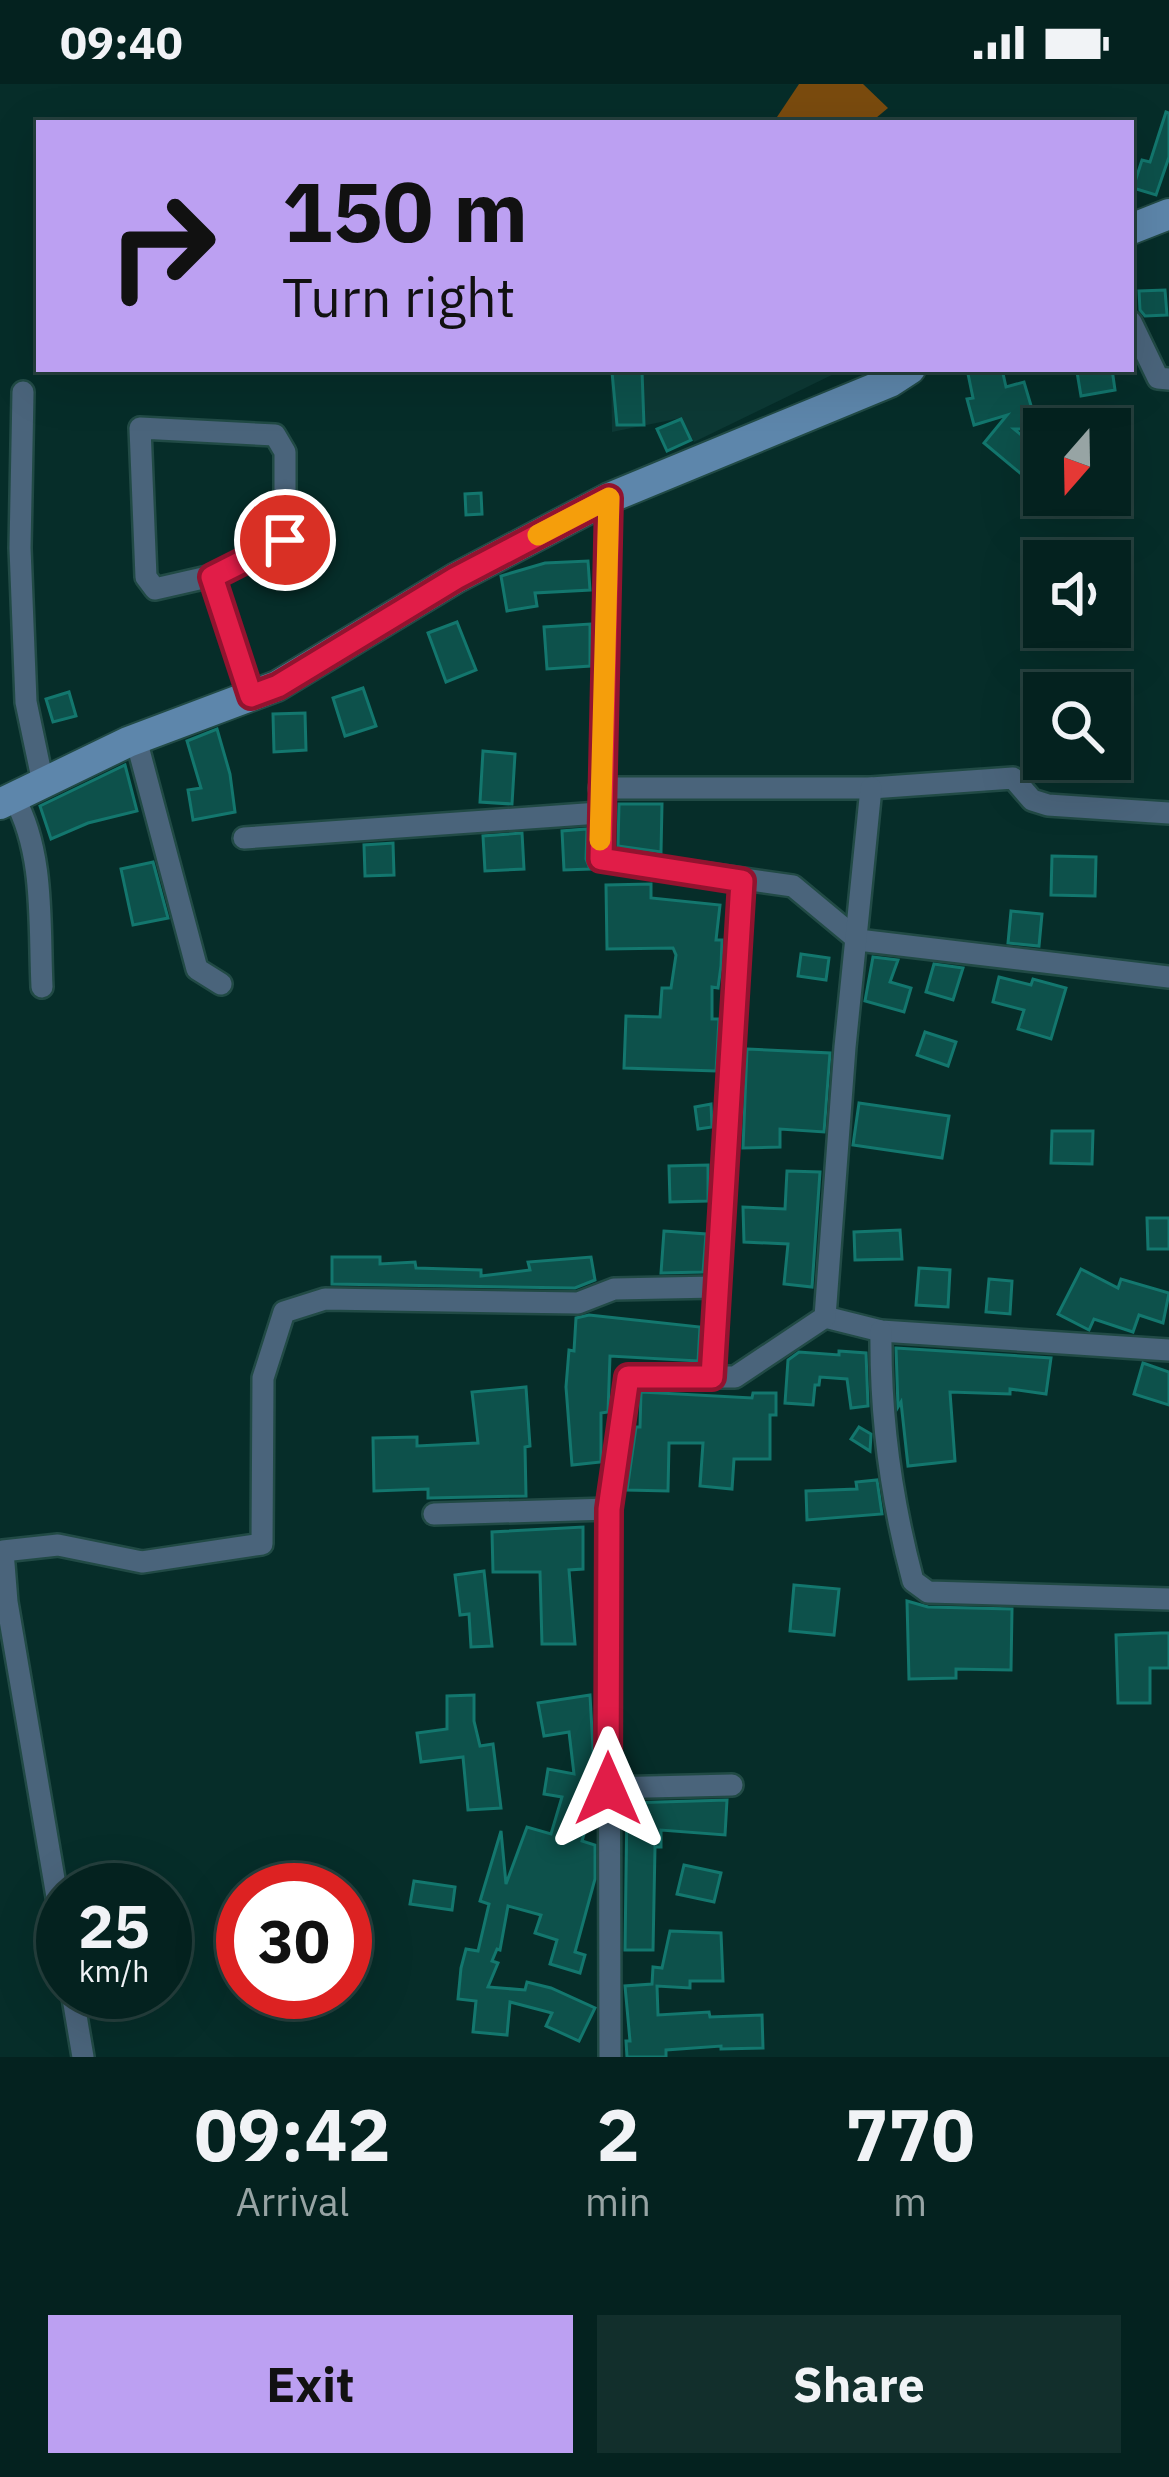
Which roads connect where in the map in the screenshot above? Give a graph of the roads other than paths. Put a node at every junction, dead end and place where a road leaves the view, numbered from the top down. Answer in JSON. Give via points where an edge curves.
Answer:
{"nodes":[{"id":1,"x":1169,"y":214,"type":"edge"},
{"id":2,"x":1134,"y":228,"type":"edge"},
{"id":3,"x":1134,"y":328,"type":"edge"},
{"id":4,"x":905,"y":372,"type":"edge"},
{"id":5,"x":1169,"y":379,"type":"edge"},
{"id":6,"x":23,"y":392,"type":"dead end"},
{"id":7,"x":609,"y":498,"type":"junction"},
{"id":8,"x":212,"y":577,"type":"junction"},
{"id":9,"x":251,"y":696,"type":"junction"},
{"id":10,"x":136,"y":739,"type":"junction"},
{"id":11,"x":43,"y":783,"type":"junction"},
{"id":12,"x":600,"y":788,"type":"junction"},
{"id":13,"x":871,"y":788,"type":"junction"},
{"id":14,"x":7,"y":801,"type":"edge"},
{"id":15,"x":1169,"y":812,"type":"edge"},
{"id":16,"x":599,"y":813,"type":"junction"},
{"id":17,"x":244,"y":838,"type":"dead end"},
{"id":18,"x":742,"y":881,"type":"junction"},
{"id":19,"x":858,"y":940,"type":"junction"},
{"id":20,"x":1169,"y":977,"type":"edge"},
{"id":21,"x":220,"y":984,"type":"dead end"},
{"id":22,"x":42,"y":987,"type":"dead end"},
{"id":23,"x":716,"y":1287,"type":"junction"},
{"id":24,"x":825,"y":1318,"type":"junction"},
{"id":25,"x":880,"y":1331,"type":"junction"},
{"id":26,"x":1169,"y":1350,"type":"edge"},
{"id":27,"x":712,"y":1377,"type":"junction"},
{"id":28,"x":609,"y":1509,"type":"junction"},
{"id":29,"x":434,"y":1514,"type":"dead end"},
{"id":30,"x":1169,"y":1599,"type":"edge"},
{"id":31,"x":732,"y":1785,"type":"dead end"},
{"id":32,"x":608,"y":1789,"type":"junction"},
{"id":33,"x":51,"y":1863,"type":"edge"},
{"id":34,"x":77,"y":2019,"type":"edge"},
{"id":35,"x":83,"y":2057,"type":"edge"},
{"id":36,"x":610,"y":2057,"type":"edge"}],
"edges":[{"from":1,"to":2,"type":"street"},
{"from":3,"to":5,"type":"street","via":[[1158,378]]},
{"from":4,"to":7,"type":"street"},
{"from":6,"to":11,"type":"street","via":[[26,702]]},
{"from":7,"to":9,"type":"street"},
{"from":7,"to":12,"type":"street"},
{"from":8,"to":8,"type":"street","via":[[155,589],[146,577],[140,428],[275,435],[284,452],[285,540]]},
{"from":8,"to":9,"type":"street"},
{"from":9,"to":10,"type":"street"},
{"from":10,"to":11,"type":"street"},
{"from":10,"to":21,"type":"street","via":[[197,969]]},
{"from":11,"to":14,"type":"street"},
{"from":12,"to":13,"type":"street"},
{"from":12,"to":16,"type":"street"},
{"from":13,"to":15,"type":"street","via":[[1013,778],[1048,805]]},
{"from":13,"to":19,"type":"street"},
{"from":14,"to":22,"type":"street","via":[[28,824]]},
{"from":16,"to":17,"type":"street"},
{"from":16,"to":18,"type":"street","via":[[601,859]]},
{"from":18,"to":19,"type":"street","via":[[793,886]]},
{"from":18,"to":23,"type":"street"},
{"from":19,"to":20,"type":"street"},
{"from":19,"to":24,"type":"street"},
{"from":23,"to":27,"type":"street"},
{"from":23,"to":33,"type":"street","via":[[614,1289],[578,1303],[325,1299],[284,1312],[263,1378],[262,1544],[142,1562],[58,1545],[3,1551]]},
{"from":24,"to":25,"type":"street"},
{"from":24,"to":27,"type":"street","via":[[735,1377]]},
{"from":25,"to":26,"type":"street"},
{"from":25,"to":30,"type":"street","via":[[880,1408],[919,1588]]},
{"from":27,"to":28,"type":"street","via":[[628,1377]]},
{"from":28,"to":29,"type":"street"},
{"from":28,"to":32,"type":"street"},
{"from":31,"to":32,"type":"street"},
{"from":32,"to":36,"type":"street"},
{"from":34,"to":35,"type":"street"}]}
